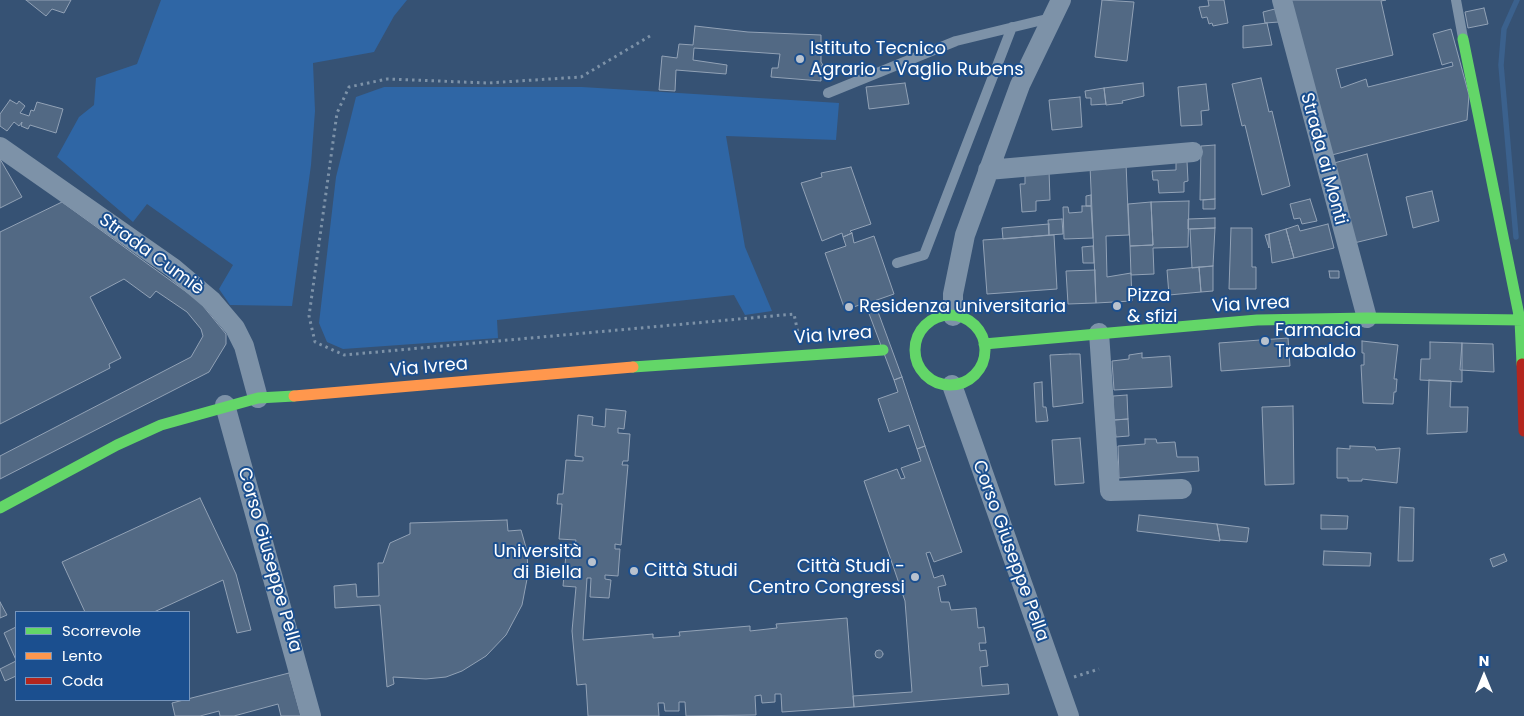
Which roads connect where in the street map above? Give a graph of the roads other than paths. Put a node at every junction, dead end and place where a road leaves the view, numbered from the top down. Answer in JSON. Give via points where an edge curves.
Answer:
{"nodes":[{"id":1,"x":1282,"y":0,"type":"edge"},
{"id":2,"x":1456,"y":0,"type":"edge"},
{"id":3,"x":1057,"y":9,"type":"edge"},
{"id":4,"x":1012,"y":27,"type":"junction"},
{"id":5,"x":1463,"y":40,"type":"joint"},
{"id":6,"x":828,"y":93,"type":"dead end"},
{"id":7,"x":0,"y":147,"type":"edge"},
{"id":8,"x":1193,"y":152,"type":"dead end"},
{"id":9,"x":988,"y":170,"type":"junction"},
{"id":10,"x":897,"y":263,"type":"dead end"},
{"id":11,"x":953,"y":316,"type":"junction"},
{"id":12,"x":1366,"y":318,"type":"junction"},
{"id":13,"x":1522,"y":320,"type":"edge"},
{"id":14,"x":1099,"y":333,"type":"junction"},
{"id":15,"x":984,"y":344,"type":"junction"},
{"id":16,"x":883,"y":350,"type":"dead end"},
{"id":17,"x":952,"y":385,"type":"junction"},
{"id":18,"x":258,"y":398,"type":"junction"},
{"id":19,"x":225,"y":405,"type":"junction"},
{"id":20,"x":1524,"y":431,"type":"edge"},
{"id":21,"x":1182,"y":489,"type":"dead end"},
{"id":22,"x":0,"y":508,"type":"edge"},
{"id":23,"x":311,"y":716,"type":"edge"},
{"id":24,"x":1069,"y":716,"type":"edge"}],
"edges":[{"from":1,"to":12,"type":"street","name":"Strada ai Monti"},
{"from":2,"to":5,"type":"lane"},
{"from":3,"to":4,"type":"lane"},
{"from":3,"to":9,"type":"street","via":[[1020,85]]},
{"from":4,"to":6,"type":"lane","via":[[956,41]]},
{"from":4,"to":10,"type":"lane","via":[[924,254]]},
{"from":5,"to":13,"type":"main road"},
{"from":7,"to":18,"type":"street","name":"Strada Cumiè","via":[[173,268],[212,301],[235,328],[244,346]]},
{"from":8,"to":9,"type":"street"},
{"from":9,"to":11,"type":"street","via":[[965,236],[953,294]]},
{"from":11,"to":15,"type":"main road","via":[[973,325]]},
{"from":11,"to":17,"type":"main road","via":[[937,318],[923,328],[911,349],[921,371],[930,379]]},
{"from":12,"to":13,"type":"main road","name":"Via Ivrea"},
{"from":12,"to":14,"type":"main road","name":"Via Ivrea","via":[[1257,320]]},
{"from":13,"to":20,"type":"main road"},
{"from":14,"to":15,"type":"main road","name":"Via Ivrea"},
{"from":14,"to":21,"type":"street","via":[[1110,491]]},
{"from":15,"to":17,"type":"main road","via":[[984,356],[973,376]]},
{"from":16,"to":18,"type":"main road","name":"Via Ivrea"},
{"from":17,"to":24,"type":"street","name":"Corso Giuseppe Pella"},
{"from":18,"to":19,"type":"main road","name":"Via Ivrea"},
{"from":19,"to":22,"type":"main road","name":"Via Ivrea","via":[[161,425]]},
{"from":19,"to":23,"type":"street","name":"Corso Giuseppe Pella"}]}
